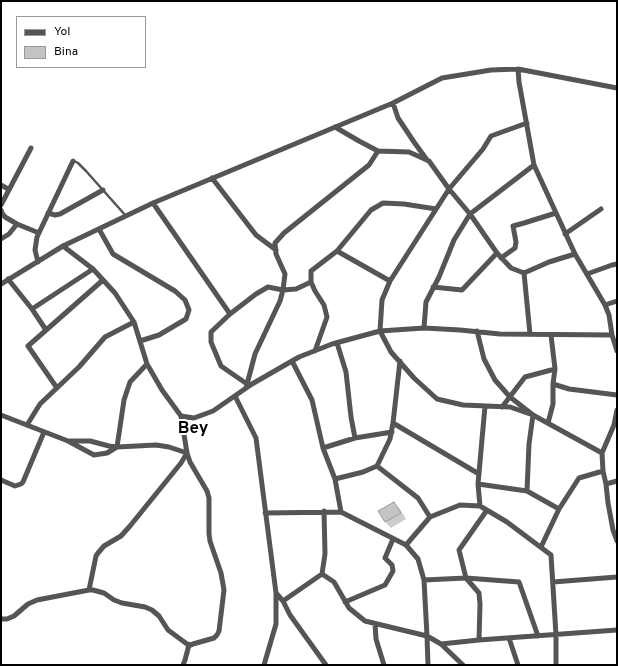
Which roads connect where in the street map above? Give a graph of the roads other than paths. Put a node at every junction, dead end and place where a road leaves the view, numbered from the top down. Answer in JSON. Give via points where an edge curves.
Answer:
{"nodes":[{"id":1,"x":518,"y":68,"type":"junction"},
{"id":2,"x":617,"y":88,"type":"edge"},
{"id":3,"x":393,"y":103,"type":"junction"},
{"id":4,"x":527,"y":123,"type":"junction"},
{"id":5,"x":335,"y":127,"type":"junction"},
{"id":6,"x":30,"y":148,"type":"dead end"},
{"id":7,"x":378,"y":151,"type":"junction"},
{"id":8,"x":73,"y":161,"type":"joint"},
{"id":9,"x":429,"y":161,"type":"junction"},
{"id":10,"x":534,"y":166,"type":"junction"},
{"id":11,"x":212,"y":178,"type":"junction"},
{"id":12,"x":1,"y":185,"type":"edge"},
{"id":13,"x":8,"y":189,"type":"junction"},
{"id":14,"x":449,"y":189,"type":"junction"},
{"id":15,"x":103,"y":190,"type":"junction"},
{"id":16,"x":153,"y":203,"type":"junction"},
{"id":17,"x":1,"y":205,"type":"edge"},
{"id":18,"x":436,"y":209,"type":"junction"},
{"id":19,"x":601,"y":209,"type":"dead end"},
{"id":20,"x":1,"y":210,"type":"edge"},
{"id":21,"x":48,"y":213,"type":"junction"},
{"id":22,"x":470,"y":214,"type":"junction"},
{"id":23,"x":556,"y":214,"type":"junction"},
{"id":24,"x":126,"y":216,"type":"junction"},
{"id":25,"x":17,"y":224,"type":"junction"},
{"id":26,"x":99,"y":229,"type":"junction"},
{"id":27,"x":39,"y":233,"type":"junction"},
{"id":28,"x":565,"y":234,"type":"junction"},
{"id":29,"x":1,"y":239,"type":"edge"},
{"id":30,"x":63,"y":246,"type":"junction"},
{"id":31,"x":276,"y":250,"type":"junction"},
{"id":32,"x":337,"y":251,"type":"junction"},
{"id":33,"x":497,"y":253,"type":"junction"},
{"id":34,"x":575,"y":254,"type":"junction"},
{"id":35,"x":501,"y":258,"type":"junction"},
{"id":36,"x":38,"y":262,"type":"junction"},
{"id":37,"x":617,"y":264,"type":"edge"},
{"id":38,"x":93,"y":269,"type":"junction"},
{"id":39,"x":524,"y":273,"type":"junction"},
{"id":40,"x":587,"y":274,"type":"junction"},
{"id":41,"x":8,"y":279,"type":"junction"},
{"id":42,"x":103,"y":280,"type":"junction"},
{"id":43,"x":390,"y":281,"type":"junction"},
{"id":44,"x":310,"y":282,"type":"junction"},
{"id":45,"x":1,"y":284,"type":"edge"},
{"id":46,"x":433,"y":287,"type":"junction"},
{"id":47,"x":283,"y":290,"type":"junction"},
{"id":48,"x":617,"y":301,"type":"edge"},
{"id":49,"x":605,"y":305,"type":"junction"},
{"id":50,"x":32,"y":309,"type":"junction"},
{"id":51,"x":230,"y":314,"type":"junction"},
{"id":52,"x":134,"y":322,"type":"junction"},
{"id":53,"x":424,"y":328,"type":"junction"},
{"id":54,"x":46,"y":330,"type":"junction"},
{"id":55,"x":380,"y":330,"type":"junction"},
{"id":56,"x":477,"y":332,"type":"junction"},
{"id":57,"x":530,"y":334,"type":"junction"},
{"id":58,"x":551,"y":335,"type":"junction"},
{"id":59,"x":612,"y":335,"type":"junction"},
{"id":60,"x":140,"y":341,"type":"junction"},
{"id":61,"x":337,"y":343,"type":"junction"},
{"id":62,"x":316,"y":351,"type":"junction"},
{"id":63,"x":617,"y":351,"type":"edge"},
{"id":64,"x":292,"y":361,"type":"junction"},
{"id":65,"x":400,"y":361,"type":"junction"},
{"id":66,"x":147,"y":364,"type":"junction"},
{"id":67,"x":555,"y":369,"type":"junction"},
{"id":68,"x":553,"y":384,"type":"junction"},
{"id":69,"x":246,"y":386,"type":"junction"},
{"id":70,"x":57,"y":388,"type":"junction"},
{"id":71,"x":617,"y":395,"type":"edge"},
{"id":72,"x":234,"y":396,"type":"junction"},
{"id":73,"x":510,"y":397,"type":"junction"},
{"id":74,"x":484,"y":406,"type":"junction"},
{"id":75,"x":502,"y":407,"type":"junction"},
{"id":76,"x":617,"y":410,"type":"edge"},
{"id":77,"x":534,"y":414,"type":"junction"},
{"id":78,"x":1,"y":415,"type":"edge"},
{"id":79,"x":181,"y":416,"type":"junction"},
{"id":80,"x":548,"y":422,"type":"junction"},
{"id":81,"x":393,"y":423,"type":"junction"},
{"id":82,"x":27,"y":425,"type":"junction"},
{"id":83,"x":44,"y":432,"type":"junction"},
{"id":84,"x":392,"y":432,"type":"junction"},
{"id":85,"x":356,"y":438,"type":"junction"},
{"id":86,"x":68,"y":441,"type":"junction"},
{"id":87,"x":116,"y":448,"type":"junction"},
{"id":88,"x":324,"y":448,"type":"junction"},
{"id":89,"x":187,"y":453,"type":"junction"},
{"id":90,"x":602,"y":453,"type":"junction"},
{"id":91,"x":377,"y":466,"type":"junction"},
{"id":92,"x":603,"y":471,"type":"junction"},
{"id":93,"x":479,"y":474,"type":"junction"},
{"id":94,"x":335,"y":479,"type":"junction"},
{"id":95,"x":1,"y":480,"type":"edge"},
{"id":96,"x":617,"y":481,"type":"edge"},
{"id":97,"x":478,"y":484,"type":"junction"},
{"id":98,"x":606,"y":484,"type":"junction"},
{"id":99,"x":527,"y":491,"type":"junction"},
{"id":100,"x":480,"y":506,"type":"junction"},
{"id":101,"x":559,"y":509,"type":"junction"},
{"id":102,"x":487,"y":510,"type":"junction"},
{"id":103,"x":324,"y":512,"type":"junction"},
{"id":104,"x":341,"y":512,"type":"junction"},
{"id":105,"x":265,"y":513,"type":"junction"},
{"id":106,"x":430,"y":517,"type":"junction"},
{"id":107,"x":615,"y":530,"type":"edge"},
{"id":108,"x":393,"y":538,"type":"junction"},
{"id":109,"x":617,"y":541,"type":"edge"},
{"id":110,"x":406,"y":545,"type":"junction"},
{"id":111,"x":541,"y":547,"type":"junction"},
{"id":112,"x":322,"y":574,"type":"junction"},
{"id":113,"x":617,"y":577,"type":"edge"},
{"id":114,"x":466,"y":578,"type":"junction"},
{"id":115,"x":424,"y":580,"type":"junction"},
{"id":116,"x":553,"y":582,"type":"junction"},
{"id":117,"x":89,"y":590,"type":"junction"},
{"id":118,"x":276,"y":593,"type":"junction"},
{"id":119,"x":283,"y":600,"type":"junction"},
{"id":120,"x":345,"y":602,"type":"junction"},
{"id":121,"x":1,"y":619,"type":"edge"},
{"id":122,"x":375,"y":624,"type":"junction"},
{"id":123,"x":617,"y":630,"type":"edge"},
{"id":124,"x":556,"y":635,"type":"junction"},
{"id":125,"x":427,"y":636,"type":"junction"},
{"id":126,"x":538,"y":636,"type":"junction"},
{"id":127,"x":509,"y":638,"type":"junction"},
{"id":128,"x":479,"y":640,"type":"junction"},
{"id":129,"x":441,"y":644,"type":"junction"},
{"id":130,"x":189,"y":645,"type":"junction"},
{"id":131,"x":183,"y":665,"type":"edge"},
{"id":132,"x":264,"y":665,"type":"edge"},
{"id":133,"x":326,"y":665,"type":"edge"},
{"id":134,"x":384,"y":665,"type":"edge"},
{"id":135,"x":428,"y":665,"type":"edge"},
{"id":136,"x":463,"y":665,"type":"edge"},
{"id":137,"x":518,"y":665,"type":"edge"},
{"id":138,"x":556,"y":665,"type":"edge"}],
"edges":[{"from":1,"to":2,"type":"street"},
{"from":1,"to":3,"type":"street","via":[[442,78]]},
{"from":1,"to":4,"type":"street"},
{"from":3,"to":5,"type":"street"},
{"from":3,"to":9,"type":"street","via":[[398,118]]},
{"from":4,"to":10,"type":"street"},
{"from":4,"to":14,"type":"street","via":[[491,136]]},
{"from":5,"to":7,"type":"street"},
{"from":5,"to":11,"type":"street"},
{"from":6,"to":13,"type":"street"},
{"from":7,"to":9,"type":"street","via":[[409,152]]},
{"from":7,"to":31,"type":"street","via":[[369,165],[284,233],[275,243]]},
{"from":8,"to":15,"type":"lane","via":[[78,163]]},
{"from":8,"to":21,"type":"street"},
{"from":9,"to":14,"type":"street"},
{"from":10,"to":22,"type":"street"},
{"from":10,"to":23,"type":"street"},
{"from":11,"to":16,"type":"street"},
{"from":11,"to":31,"type":"street","via":[[256,235]]},
{"from":12,"to":13,"type":"street"},
{"from":13,"to":17,"type":"street"},
{"from":14,"to":18,"type":"street"},
{"from":14,"to":22,"type":"street"},
{"from":15,"to":21,"type":"street","via":[[60,214]]},
{"from":15,"to":24,"type":"lane"},
{"from":16,"to":24,"type":"street"},
{"from":16,"to":51,"type":"street"},
{"from":18,"to":32,"type":"street","via":[[383,203],[371,210]]},
{"from":18,"to":43,"type":"street"},
{"from":19,"to":28,"type":"street"},
{"from":20,"to":25,"type":"street","via":[[5,217]]},
{"from":21,"to":27,"type":"street"},
{"from":22,"to":33,"type":"street"},
{"from":22,"to":46,"type":"street","via":[[454,240]]},
{"from":23,"to":28,"type":"street"},
{"from":23,"to":35,"type":"street","via":[[513,226],[515,248]]},
{"from":24,"to":26,"type":"street"},
{"from":25,"to":27,"type":"street"},
{"from":25,"to":29,"type":"street"},
{"from":26,"to":30,"type":"street"},
{"from":26,"to":60,"type":"street","via":[[113,254],[175,291],[185,300],[189,310],[186,319]]},
{"from":27,"to":36,"type":"street","via":[[35,250]]},
{"from":28,"to":34,"type":"street"},
{"from":30,"to":36,"type":"street"},
{"from":30,"to":38,"type":"street"},
{"from":31,"to":47,"type":"street","via":[[285,274]]},
{"from":32,"to":43,"type":"street"},
{"from":32,"to":44,"type":"street","via":[[311,271]]},
{"from":33,"to":35,"type":"street"},
{"from":33,"to":46,"type":"street","via":[[462,290]]},
{"from":34,"to":39,"type":"street"},
{"from":34,"to":40,"type":"street"},
{"from":35,"to":39,"type":"street","via":[[512,268]]},
{"from":36,"to":41,"type":"street"},
{"from":37,"to":40,"type":"street"},
{"from":38,"to":42,"type":"street"},
{"from":38,"to":50,"type":"street"},
{"from":39,"to":57,"type":"street"},
{"from":40,"to":49,"type":"street"},
{"from":41,"to":45,"type":"street"},
{"from":41,"to":50,"type":"street"},
{"from":42,"to":52,"type":"street"},
{"from":42,"to":54,"type":"street"},
{"from":43,"to":55,"type":"street","via":[[382,300]]},
{"from":44,"to":47,"type":"street","via":[[296,289]]},
{"from":44,"to":62,"type":"street","via":[[324,305],[327,317]]},
{"from":46,"to":53,"type":"street","via":[[426,302]]},
{"from":47,"to":51,"type":"street","via":[[268,287]]},
{"from":47,"to":69,"type":"street","via":[[255,354]]},
{"from":48,"to":49,"type":"street"},
{"from":49,"to":59,"type":"street"},
{"from":50,"to":54,"type":"street"},
{"from":51,"to":69,"type":"street","via":[[211,332],[211,342],[221,366]]},
{"from":52,"to":60,"type":"street"},
{"from":52,"to":70,"type":"street","via":[[105,337],[79,368]]},
{"from":53,"to":55,"type":"street"},
{"from":53,"to":56,"type":"street"},
{"from":54,"to":70,"type":"street","via":[[28,346]]},
{"from":55,"to":61,"type":"street"},
{"from":55,"to":65,"type":"street","via":[[391,352]]},
{"from":56,"to":57,"type":"street"},
{"from":56,"to":73,"type":"street","via":[[484,359],[495,380]]},
{"from":57,"to":58,"type":"street"},
{"from":58,"to":59,"type":"street"},
{"from":58,"to":67,"type":"street"},
{"from":59,"to":63,"type":"street"},
{"from":60,"to":66,"type":"street"},
{"from":61,"to":62,"type":"street"},
{"from":61,"to":85,"type":"street","via":[[346,372]]},
{"from":62,"to":64,"type":"street"},
{"from":64,"to":69,"type":"street"},
{"from":64,"to":88,"type":"street","via":[[312,400]]},
{"from":65,"to":74,"type":"street","via":[[437,399],[463,405]]},
{"from":65,"to":81,"type":"street"},
{"from":66,"to":79,"type":"street"},
{"from":66,"to":87,"type":"street","via":[[130,382],[124,400]]},
{"from":67,"to":68,"type":"street"},
{"from":67,"to":73,"type":"street","via":[[525,377]]},
{"from":68,"to":71,"type":"street","via":[[569,389]]},
{"from":68,"to":80,"type":"street","via":[[553,404]]},
{"from":69,"to":72,"type":"street"},
{"from":70,"to":82,"type":"street","via":[[40,404]]},
{"from":72,"to":79,"type":"street","via":[[213,411],[194,418]]},
{"from":72,"to":105,"type":"street","via":[[256,438]]},
{"from":73,"to":75,"type":"street"},
{"from":73,"to":77,"type":"street"},
{"from":74,"to":75,"type":"street"},
{"from":74,"to":93,"type":"street"},
{"from":75,"to":77,"type":"street"},
{"from":76,"to":90,"type":"street","via":[[614,425]]},
{"from":77,"to":80,"type":"street"},
{"from":77,"to":99,"type":"street"},
{"from":78,"to":82,"type":"street"},
{"from":79,"to":89,"type":"street"},
{"from":80,"to":90,"type":"street"},
{"from":81,"to":84,"type":"street"},
{"from":81,"to":93,"type":"street"},
{"from":82,"to":83,"type":"street"},
{"from":83,"to":86,"type":"street"},
{"from":83,"to":95,"type":"street","via":[[23,482],[15,486]]},
{"from":84,"to":85,"type":"street"},
{"from":84,"to":91,"type":"street"},
{"from":85,"to":88,"type":"street"},
{"from":86,"to":87,"type":"street","via":[[90,441]]},
{"from":86,"to":87,"type":"street","via":[[94,455],[107,453]]},
{"from":87,"to":89,"type":"street","via":[[156,444]]},
{"from":88,"to":94,"type":"street"},
{"from":89,"to":117,"type":"street","via":[[130,526],[98,553]]},
{"from":89,"to":130,"type":"street","via":[[209,498],[210,541],[224,590],[218,633],[214,638]]},
{"from":90,"to":92,"type":"street"},
{"from":91,"to":94,"type":"street"},
{"from":91,"to":106,"type":"street","via":[[418,498]]},
{"from":92,"to":98,"type":"street"},
{"from":92,"to":101,"type":"street","via":[[579,478]]},
{"from":93,"to":97,"type":"street"},
{"from":94,"to":104,"type":"street"},
{"from":96,"to":98,"type":"street"},
{"from":97,"to":99,"type":"street"},
{"from":97,"to":100,"type":"street"},
{"from":98,"to":107,"type":"street"},
{"from":99,"to":101,"type":"street"},
{"from":100,"to":102,"type":"street"},
{"from":100,"to":106,"type":"street","via":[[460,505]]},
{"from":101,"to":111,"type":"street"},
{"from":102,"to":111,"type":"street"},
{"from":102,"to":114,"type":"street","via":[[458,550]]},
{"from":103,"to":104,"type":"street"},
{"from":103,"to":105,"type":"street"},
{"from":103,"to":112,"type":"street","via":[[325,554]]},
{"from":104,"to":108,"type":"street"},
{"from":105,"to":118,"type":"street"},
{"from":106,"to":110,"type":"street"},
{"from":107,"to":109,"type":"street"},
{"from":108,"to":110,"type":"street"},
{"from":108,"to":120,"type":"street","via":[[385,558],[392,565],[393,572],[385,585]]},
{"from":110,"to":115,"type":"street","via":[[418,559]]},
{"from":111,"to":116,"type":"street","via":[[552,555]]},
{"from":112,"to":119,"type":"street"},
{"from":112,"to":120,"type":"street","via":[[334,582]]},
{"from":113,"to":116,"type":"street"},
{"from":114,"to":115,"type":"street"},
{"from":114,"to":126,"type":"street","via":[[518,582]]},
{"from":114,"to":128,"type":"street","via":[[479,593]]},
{"from":115,"to":125,"type":"street"},
{"from":116,"to":124,"type":"street"},
{"from":117,"to":121,"type":"street","via":[[37,600],[14,616]]},
{"from":117,"to":130,"type":"street","via":[[97,590],[122,603],[152,610],[168,630]]},
{"from":118,"to":119,"type":"street"},
{"from":118,"to":132,"type":"street","via":[[276,624]]},
{"from":119,"to":133,"type":"street","via":[[290,615]]},
{"from":120,"to":122,"type":"street","via":[[348,608],[365,621]]},
{"from":122,"to":125,"type":"street"},
{"from":122,"to":134,"type":"street","via":[[376,639]]},
{"from":123,"to":124,"type":"street"},
{"from":124,"to":126,"type":"street"},
{"from":124,"to":138,"type":"street"},
{"from":125,"to":129,"type":"street"},
{"from":125,"to":135,"type":"street"},
{"from":126,"to":127,"type":"street"},
{"from":127,"to":128,"type":"street"},
{"from":127,"to":137,"type":"street"},
{"from":128,"to":129,"type":"street"},
{"from":129,"to":136,"type":"street"},
{"from":130,"to":131,"type":"street"}]}
